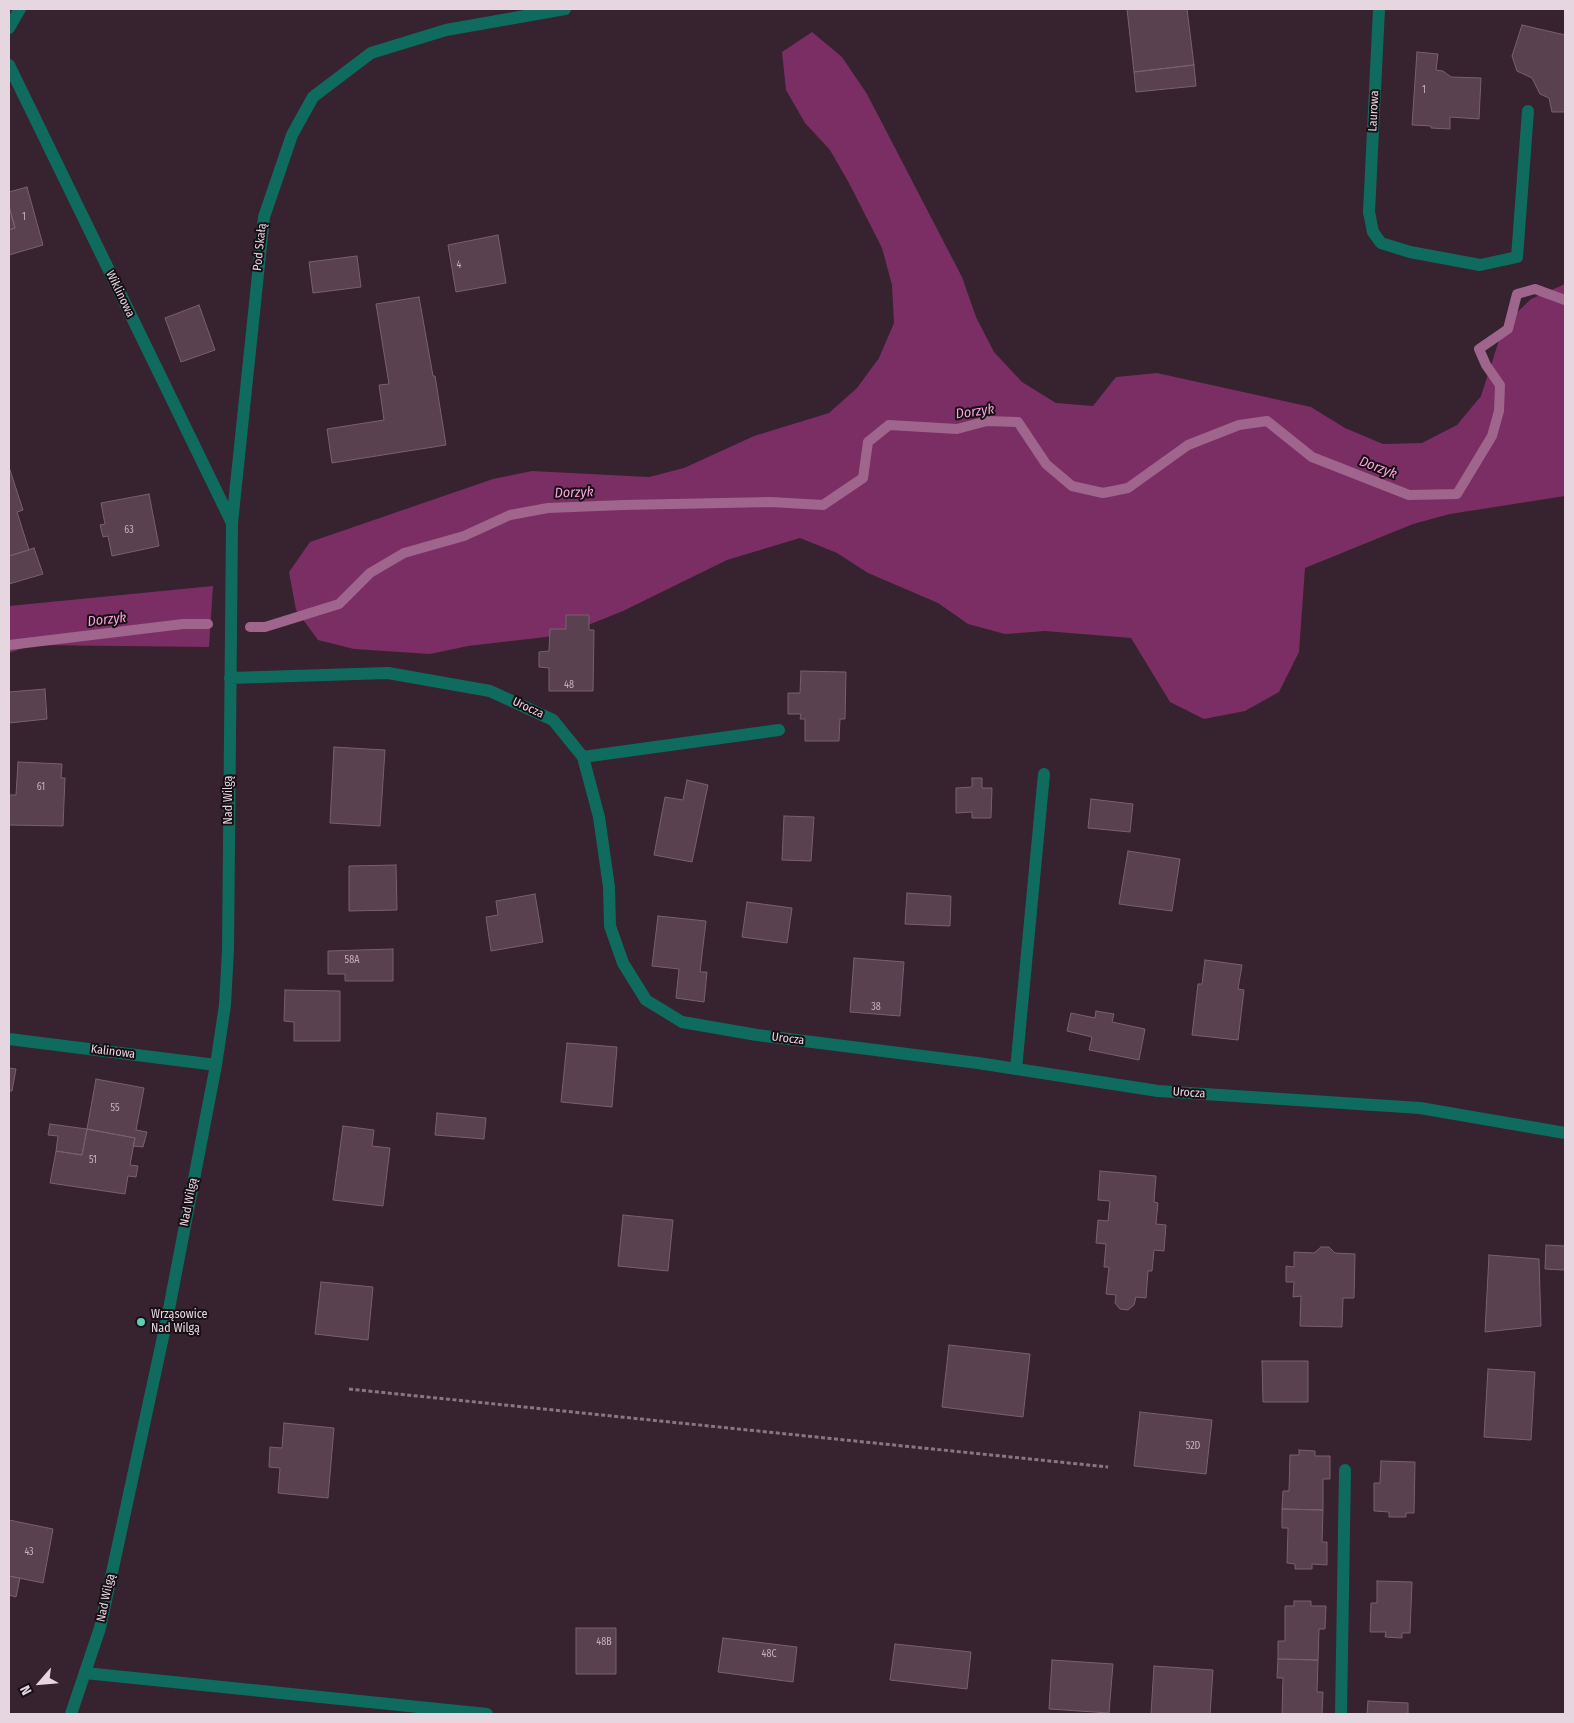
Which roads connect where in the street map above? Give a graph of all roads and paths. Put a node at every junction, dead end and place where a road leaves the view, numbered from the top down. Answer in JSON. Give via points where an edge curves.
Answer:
{"nodes":[{"id":1,"x":20,"y":9,"type":"edge"},
{"id":2,"x":565,"y":9,"type":"edge"},
{"id":3,"x":1379,"y":9,"type":"edge"},
{"id":4,"x":9,"y":28,"type":"edge"},
{"id":5,"x":9,"y":65,"type":"edge"},
{"id":6,"x":1528,"y":112,"type":"dead end"},
{"id":7,"x":232,"y":523,"type":"junction"},
{"id":8,"x":230,"y":678,"type":"junction"},
{"id":9,"x":778,"y":730,"type":"dead end"},
{"id":10,"x":583,"y":757,"type":"junction"},
{"id":11,"x":1044,"y":774,"type":"dead end"},
{"id":12,"x":9,"y":1039,"type":"edge"},
{"id":13,"x":216,"y":1065,"type":"junction"},
{"id":14,"x":1016,"y":1069,"type":"junction"},
{"id":15,"x":1565,"y":1133,"type":"edge"},
{"id":16,"x":350,"y":1389,"type":"dead end"},
{"id":17,"x":1108,"y":1467,"type":"dead end"},
{"id":18,"x":1345,"y":1470,"type":"dead end"},
{"id":19,"x":84,"y":1673,"type":"junction"},
{"id":20,"x":71,"y":1714,"type":"edge"},
{"id":21,"x":487,"y":1714,"type":"edge"},
{"id":22,"x":1340,"y":1714,"type":"edge"}],
"edges":[{"from":1,"to":4,"type":"street"},
{"from":2,"to":7,"type":"street","name":"Pod Skałą","via":[[446,30],[372,53],[313,97],[292,136],[264,217]]},
{"from":3,"to":6,"type":"street","name":"Laurowa","via":[[1369,212],[1373,232],[1382,243],[1410,252],[1480,265],[1517,257]]},
{"from":5,"to":7,"type":"street","name":"Wiklinowa"},
{"from":7,"to":8,"type":"street","name":"Pod Skałą"},
{"from":8,"to":10,"type":"street","name":"Urocza","via":[[388,673],[490,691],[553,720]]},
{"from":8,"to":13,"type":"street","name":"Nad Wilgą","via":[[228,950],[225,1005]]},
{"from":9,"to":10,"type":"street"},
{"from":10,"to":14,"type":"street","name":"Urocza","via":[[599,817],[609,887],[610,926],[623,963],[646,1000],[682,1022]]},
{"from":11,"to":14,"type":"street"},
{"from":12,"to":13,"type":"street","name":"Kalinowa"},
{"from":13,"to":19,"type":"street","name":"Nad Wilgą","via":[[168,1314],[102,1619]]},
{"from":14,"to":15,"type":"street","name":"Urocza","via":[[1158,1091],[1420,1108]]},
{"from":16,"to":17,"type":"path"},
{"from":18,"to":22,"type":"street"},
{"from":19,"to":20,"type":"street","name":"Nad Wilgą"},
{"from":19,"to":21,"type":"street"}]}
